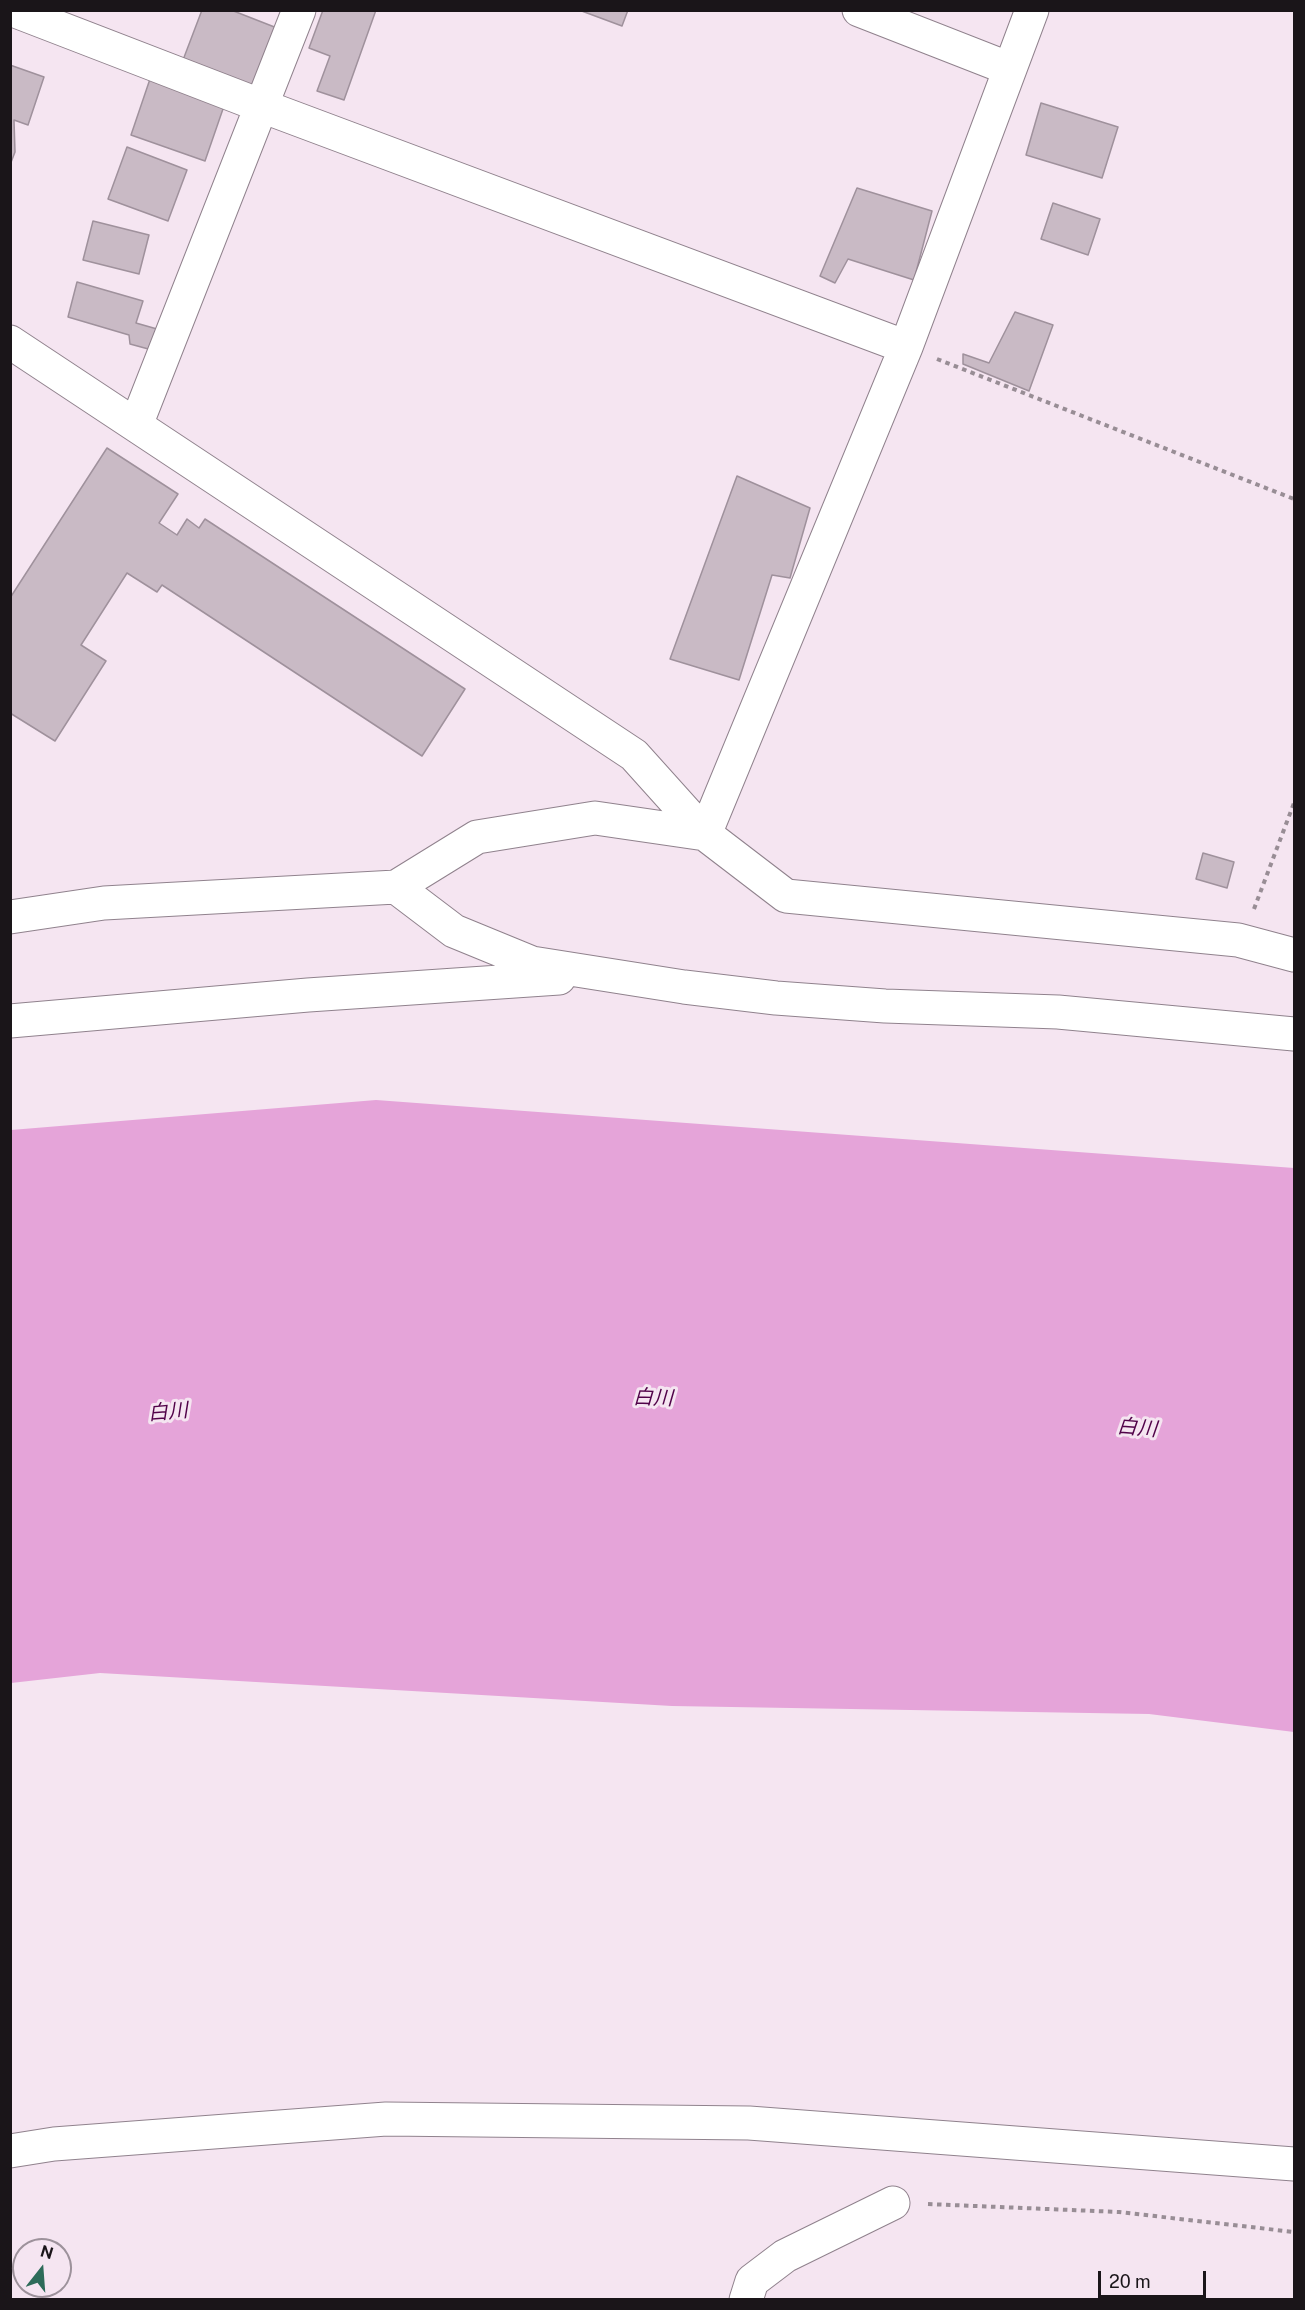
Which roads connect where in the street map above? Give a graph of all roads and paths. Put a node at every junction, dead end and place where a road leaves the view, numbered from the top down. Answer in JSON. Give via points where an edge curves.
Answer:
{"nodes":[{"id":1,"x":13,"y":10,"type":"edge"},
{"id":2,"x":299,"y":10,"type":"edge"},
{"id":3,"x":859,"y":10,"type":"edge"},
{"id":4,"x":1032,"y":10,"type":"edge"},
{"id":5,"x":1010,"y":69,"type":"junction"},
{"id":6,"x":262,"y":106,"type":"junction"},
{"id":7,"x":10,"y":342,"type":"edge"},
{"id":8,"x":906,"y":347,"type":"junction"},
{"id":9,"x":136,"y":425,"type":"junction"},
{"id":10,"x":1294,"y":499,"type":"edge"},
{"id":11,"x":1294,"y":803,"type":"edge"},
{"id":12,"x":705,"y":834,"type":"junction"},
{"id":13,"x":396,"y":887,"type":"junction"},
{"id":14,"x":10,"y":916,"type":"edge"},
{"id":15,"x":1251,"y":916,"type":"dead end"},
{"id":16,"x":1294,"y":955,"type":"edge"},
{"id":17,"x":606,"y":975,"type":"junction"},
{"id":18,"x":10,"y":1021,"type":"edge"},
{"id":19,"x":1294,"y":1034,"type":"edge"},
{"id":20,"x":10,"y":2151,"type":"edge"},
{"id":21,"x":1294,"y":2164,"type":"edge"},
{"id":22,"x":893,"y":2203,"type":"joint"},
{"id":23,"x":1294,"y":2232,"type":"edge"},
{"id":24,"x":746,"y":2300,"type":"edge"}],
"edges":[{"from":1,"to":6,"type":"street"},
{"from":2,"to":6,"type":"street"},
{"from":3,"to":5,"type":"street"},
{"from":4,"to":5,"type":"street"},
{"from":5,"to":8,"type":"street"},
{"from":6,"to":8,"type":"street"},
{"from":6,"to":9,"type":"street"},
{"from":7,"to":9,"type":"street"},
{"from":8,"to":10,"type":"path"},
{"from":8,"to":12,"type":"street"},
{"from":9,"to":12,"type":"street","via":[[634,755]]},
{"from":11,"to":15,"type":"path"},
{"from":12,"to":13,"type":"street","via":[[595,818],[477,837]]},
{"from":12,"to":16,"type":"street","via":[[786,896],[1238,940]]},
{"from":13,"to":14,"type":"street","via":[[115,903]]},
{"from":13,"to":17,"type":"street","via":[[454,931],[473,939],[532,963]]},
{"from":17,"to":18,"type":"street"},
{"from":17,"to":19,"type":"street","via":[[776,998],[1058,1012]]},
{"from":20,"to":21,"type":"street","via":[[54,2144],[409,2119],[749,2123]]},
{"from":22,"to":23,"type":"path","via":[[1119,2212]]},
{"from":22,"to":24,"type":"street","via":[[785,2256],[752,2281]]}]}
